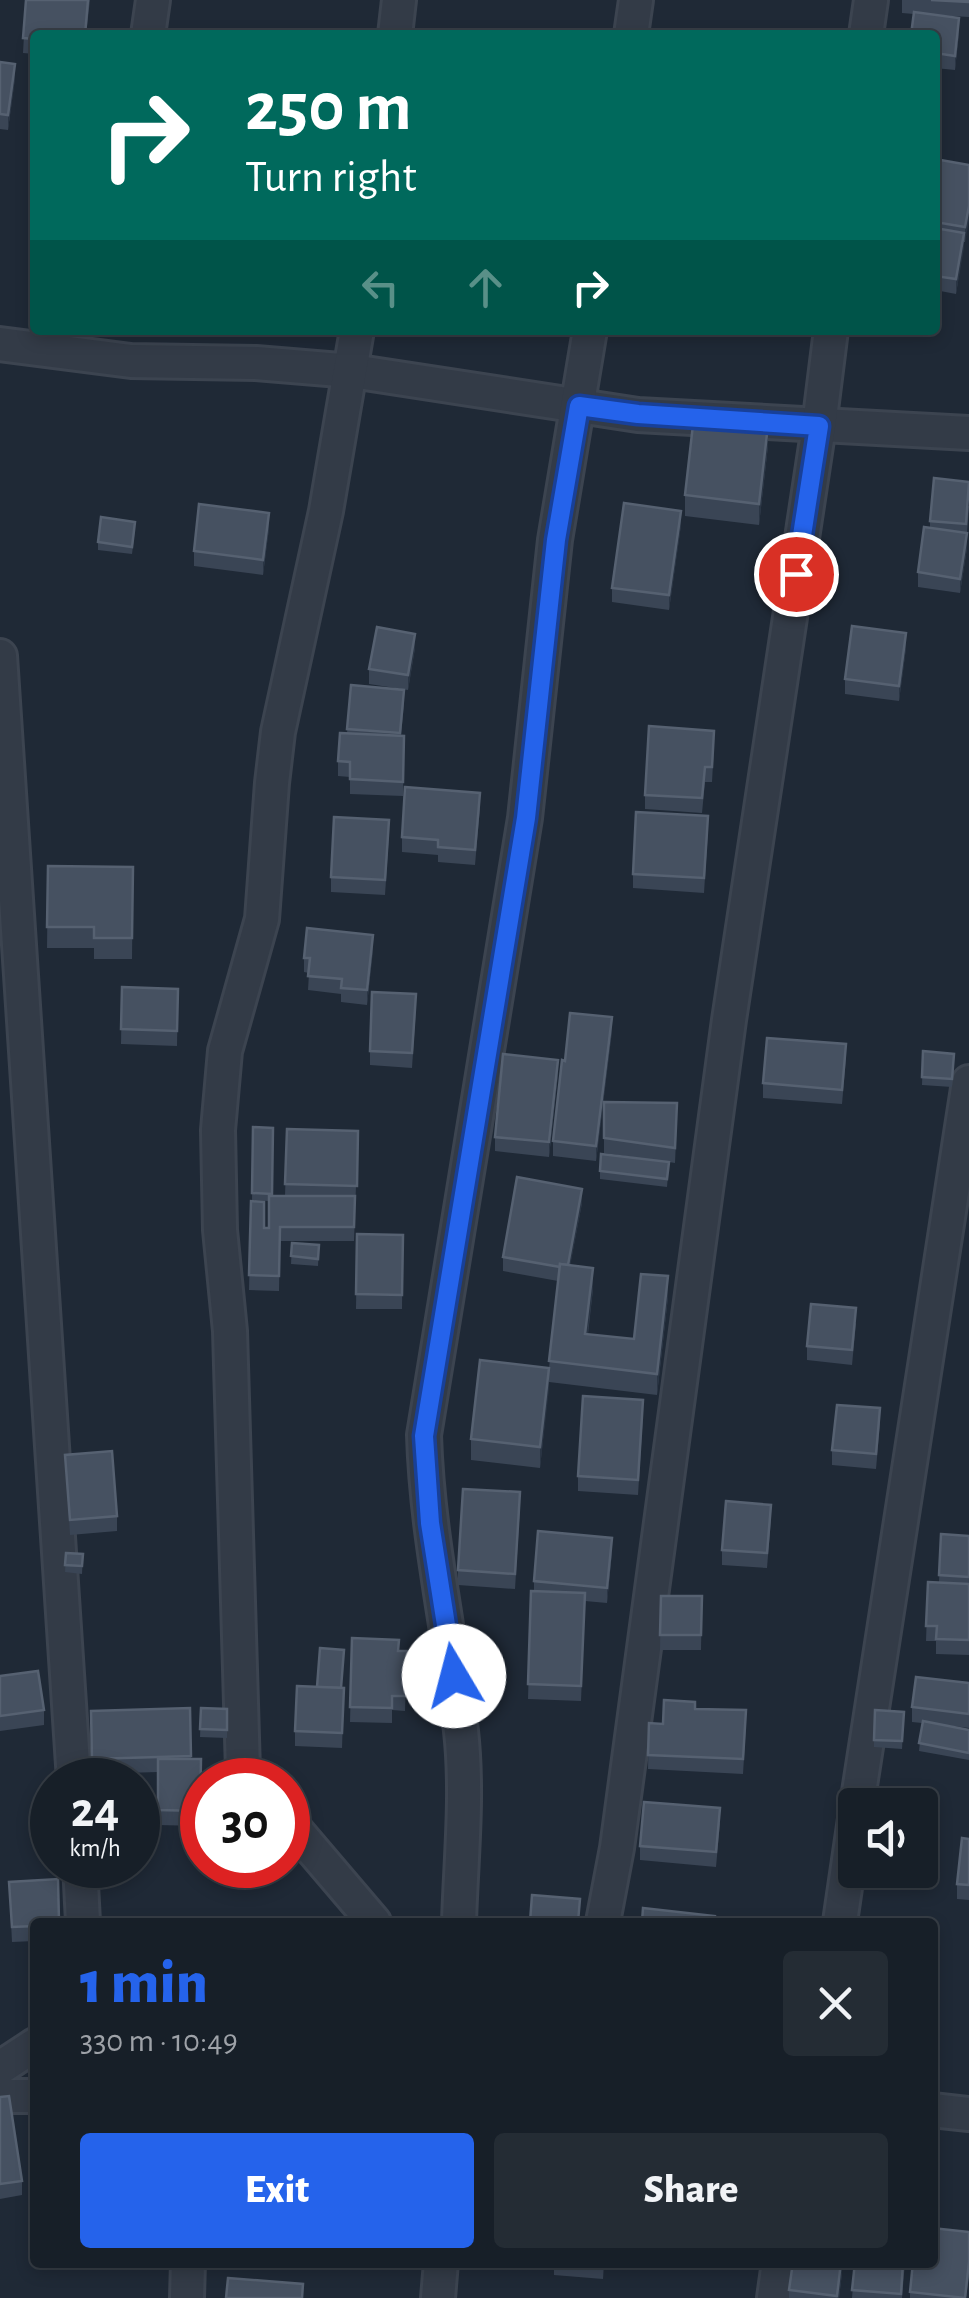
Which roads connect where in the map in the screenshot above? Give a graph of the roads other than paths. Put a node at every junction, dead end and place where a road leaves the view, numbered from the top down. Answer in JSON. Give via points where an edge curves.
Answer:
{"nodes":[{"id":1,"x":153,"y":0,"type":"edge"},
{"id":2,"x":399,"y":0,"type":"edge"},
{"id":3,"x":636,"y":0,"type":"edge"},
{"id":4,"x":872,"y":0,"type":"edge"},
{"id":5,"x":149,"y":30,"type":"edge"},
{"id":6,"x":396,"y":30,"type":"edge"},
{"id":7,"x":632,"y":30,"type":"edge"},
{"id":8,"x":867,"y":30,"type":"edge"},
{"id":9,"x":356,"y":335,"type":"edge"},
{"id":10,"x":589,"y":335,"type":"edge"},
{"id":11,"x":829,"y":335,"type":"edge"},
{"id":12,"x":101,"y":343,"type":"edge"},
{"id":13,"x":0,"y":344,"type":"edge"},
{"id":14,"x":352,"y":371,"type":"junction"},
{"id":15,"x":579,"y":406,"type":"junction"},
{"id":16,"x":819,"y":426,"type":"junction"},
{"id":17,"x":969,"y":433,"type":"edge"},
{"id":18,"x":0,"y":656,"type":"edge"},
{"id":19,"x":969,"y":1082,"type":"edge"},
{"id":20,"x":73,"y":1758,"type":"edge"},
{"id":21,"x":243,"y":1758,"type":"edge"},
{"id":22,"x":860,"y":1788,"type":"edge"},
{"id":23,"x":310,"y":1847,"type":"edge"},
{"id":24,"x":81,"y":1888,"type":"edge"},
{"id":25,"x":845,"y":1888,"type":"edge"},
{"id":26,"x":83,"y":1918,"type":"edge"},
{"id":27,"x":371,"y":1918,"type":"edge"},
{"id":28,"x":459,"y":1918,"type":"edge"},
{"id":29,"x":604,"y":1918,"type":"edge"},
{"id":30,"x":841,"y":1918,"type":"edge"},
{"id":31,"x":30,"y":2048,"type":"edge"},
{"id":32,"x":0,"y":2068,"type":"edge"},
{"id":33,"x":0,"y":2096,"type":"edge"},
{"id":34,"x":30,"y":2096,"type":"edge"},
{"id":35,"x":938,"y":2111,"type":"edge"},
{"id":36,"x":969,"y":2114,"type":"edge"},
{"id":37,"x":188,"y":2268,"type":"edge"},
{"id":38,"x":440,"y":2268,"type":"edge"},
{"id":39,"x":778,"y":2268,"type":"edge"},
{"id":40,"x":187,"y":2298,"type":"edge"},
{"id":41,"x":438,"y":2298,"type":"edge"},
{"id":42,"x":774,"y":2298,"type":"edge"}],
"edges":[{"from":1,"to":5,"type":"street"},
{"from":2,"to":6,"type":"street"},
{"from":3,"to":7,"type":"street"},
{"from":4,"to":8,"type":"street"},
{"from":9,"to":14,"type":"street"},
{"from":10,"to":15,"type":"street"},
{"from":11,"to":16,"type":"street"},
{"from":12,"to":13,"type":"street"},
{"from":12,"to":14,"type":"street","via":[[132,361]]},
{"from":14,"to":15,"type":"street"},
{"from":14,"to":21,"type":"street","via":[[278,732],[264,909],[225,1050],[218,1130]]},
{"from":15,"to":16,"type":"street"},
{"from":15,"to":28,"type":"street","via":[[556,540],[526,818],[424,1436],[464,1766]]},
{"from":16,"to":17,"type":"street"},
{"from":16,"to":29,"type":"street","via":[[728,1020]]},
{"from":18,"to":20,"type":"street"},
{"from":19,"to":22,"type":"street"},
{"from":23,"to":27,"type":"street"},
{"from":24,"to":26,"type":"street"},
{"from":25,"to":30,"type":"street"},
{"from":31,"to":32,"type":"street"},
{"from":33,"to":34,"type":"street"},
{"from":35,"to":36,"type":"street"},
{"from":37,"to":40,"type":"street"},
{"from":38,"to":41,"type":"street"},
{"from":39,"to":42,"type":"street"}]}
